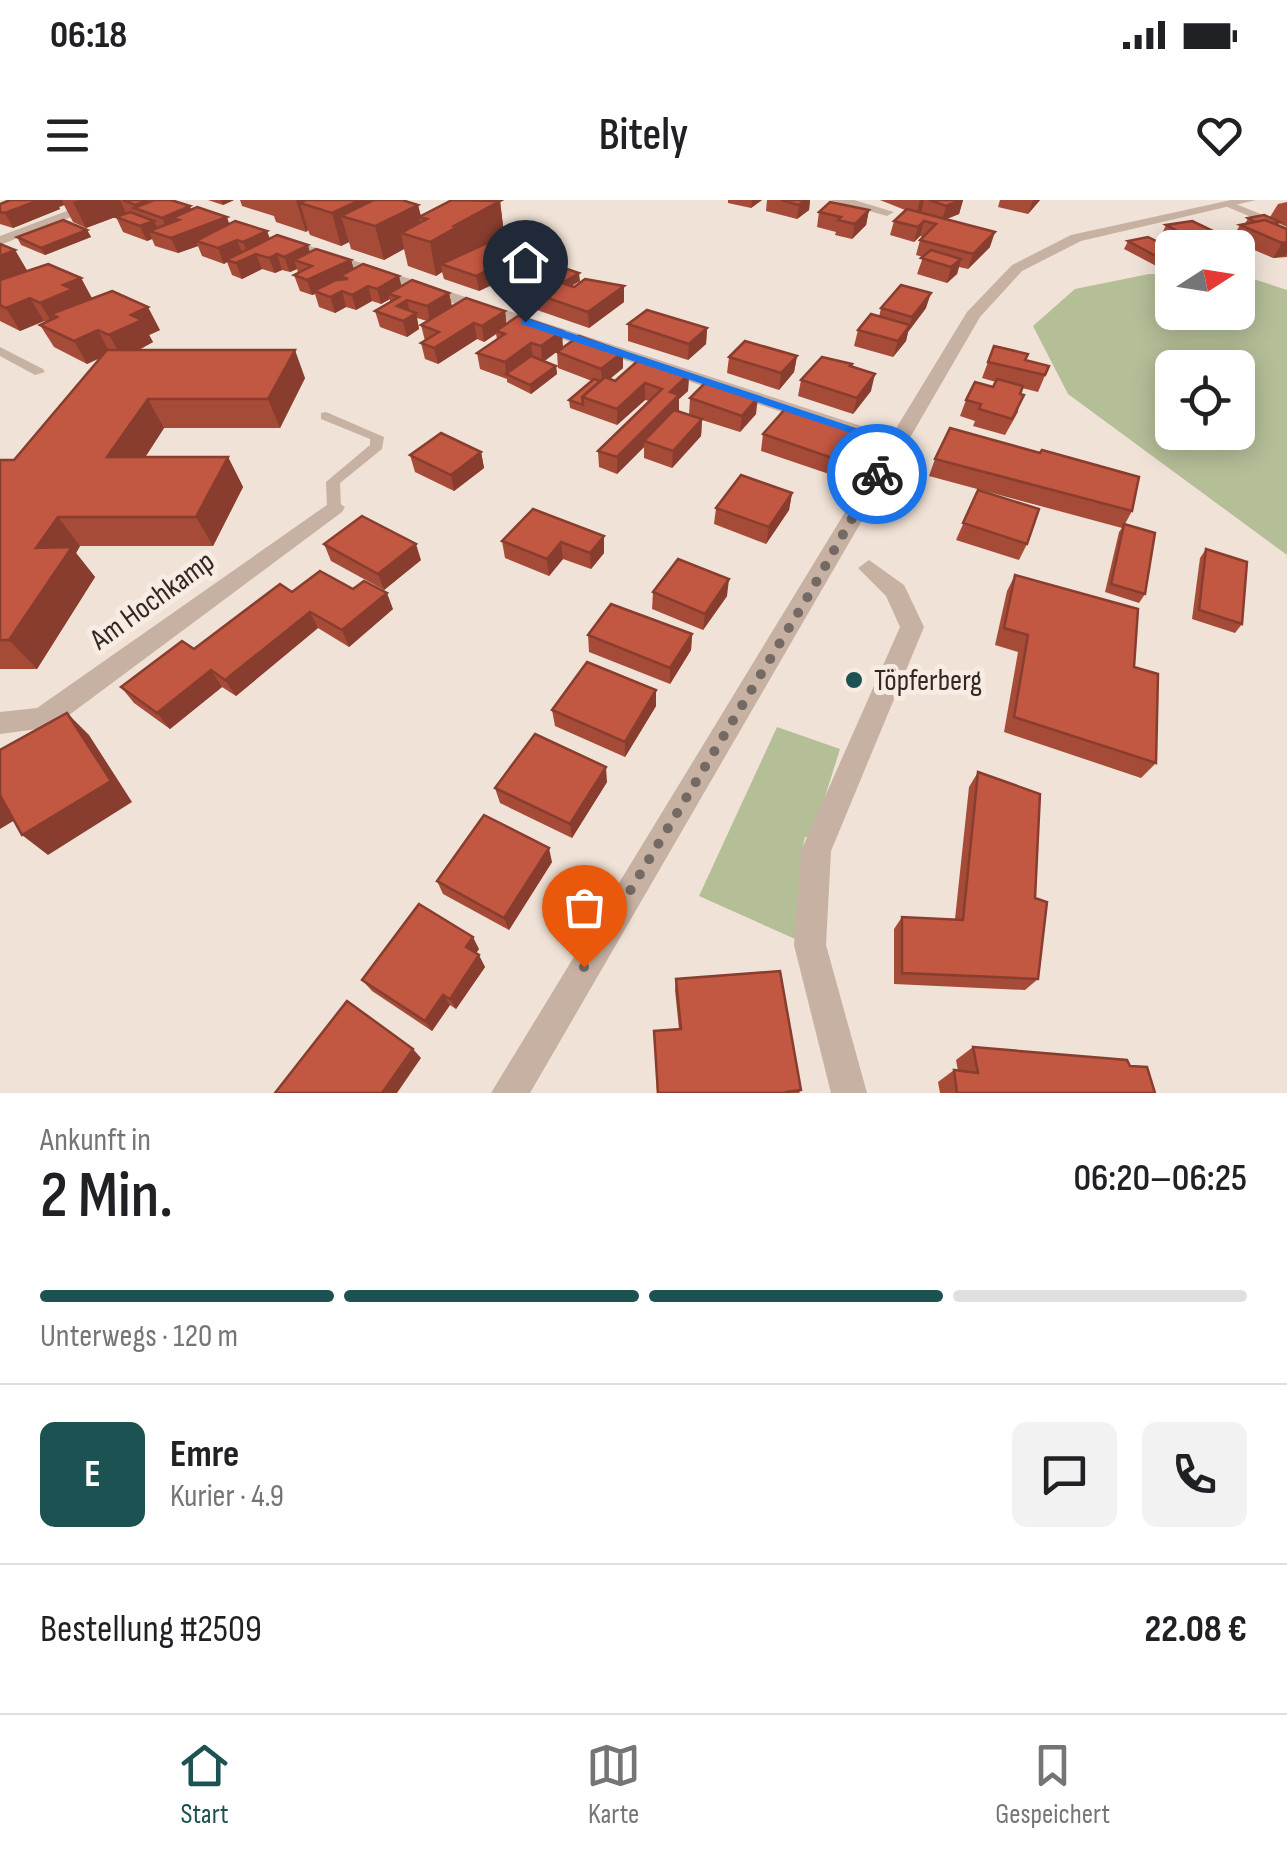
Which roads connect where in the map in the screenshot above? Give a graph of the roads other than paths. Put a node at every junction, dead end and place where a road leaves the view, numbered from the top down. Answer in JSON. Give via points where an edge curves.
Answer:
{"nodes":[{"id":1,"x":108,"y":200,"type":"edge"},
{"id":2,"x":837,"y":200,"type":"edge"},
{"id":3,"x":1249,"y":200,"type":"edge"},
{"id":4,"x":1228,"y":204,"type":"junction"},
{"id":5,"x":887,"y":212,"type":"dead end"},
{"id":6,"x":1287,"y":229,"type":"edge"},
{"id":7,"x":251,"y":231,"type":"edge"},
{"id":8,"x":0,"y":241,"type":"edge"},
{"id":9,"x":0,"y":351,"type":"edge"},
{"id":10,"x":39,"y":372,"type":"dead end"},
{"id":11,"x":326,"y":416,"type":"dead end"},
{"id":12,"x":894,"y":443,"type":"junction"},
{"id":13,"x":334,"y":507,"type":"joint"},
{"id":14,"x":868,"y":568,"type":"dead end"},
{"id":15,"x":0,"y":723,"type":"edge"},
{"id":16,"x":509,"y":1093,"type":"edge"},
{"id":17,"x":849,"y":1093,"type":"edge"}],
"edges":[{"from":1,"to":8,"type":"street"},
{"from":2,"to":5,"type":"street"},
{"from":3,"to":4,"type":"street"},
{"from":4,"to":6,"type":"lane"},
{"from":4,"to":12,"type":"street","via":[[1076,238],[1017,268],[973,315]]},
{"from":7,"to":12,"type":"street"},
{"from":9,"to":10,"type":"lane"},
{"from":11,"to":13,"type":"lane","via":[[377,437],[377,446],[333,482]]},
{"from":12,"to":16,"type":"street"},
{"from":13,"to":15,"type":"street","name":"Am Hochkamp","via":[[44,719]]},
{"from":14,"to":17,"type":"street","via":[[896,590],[912,628],[816,851],[810,945]]}]}
